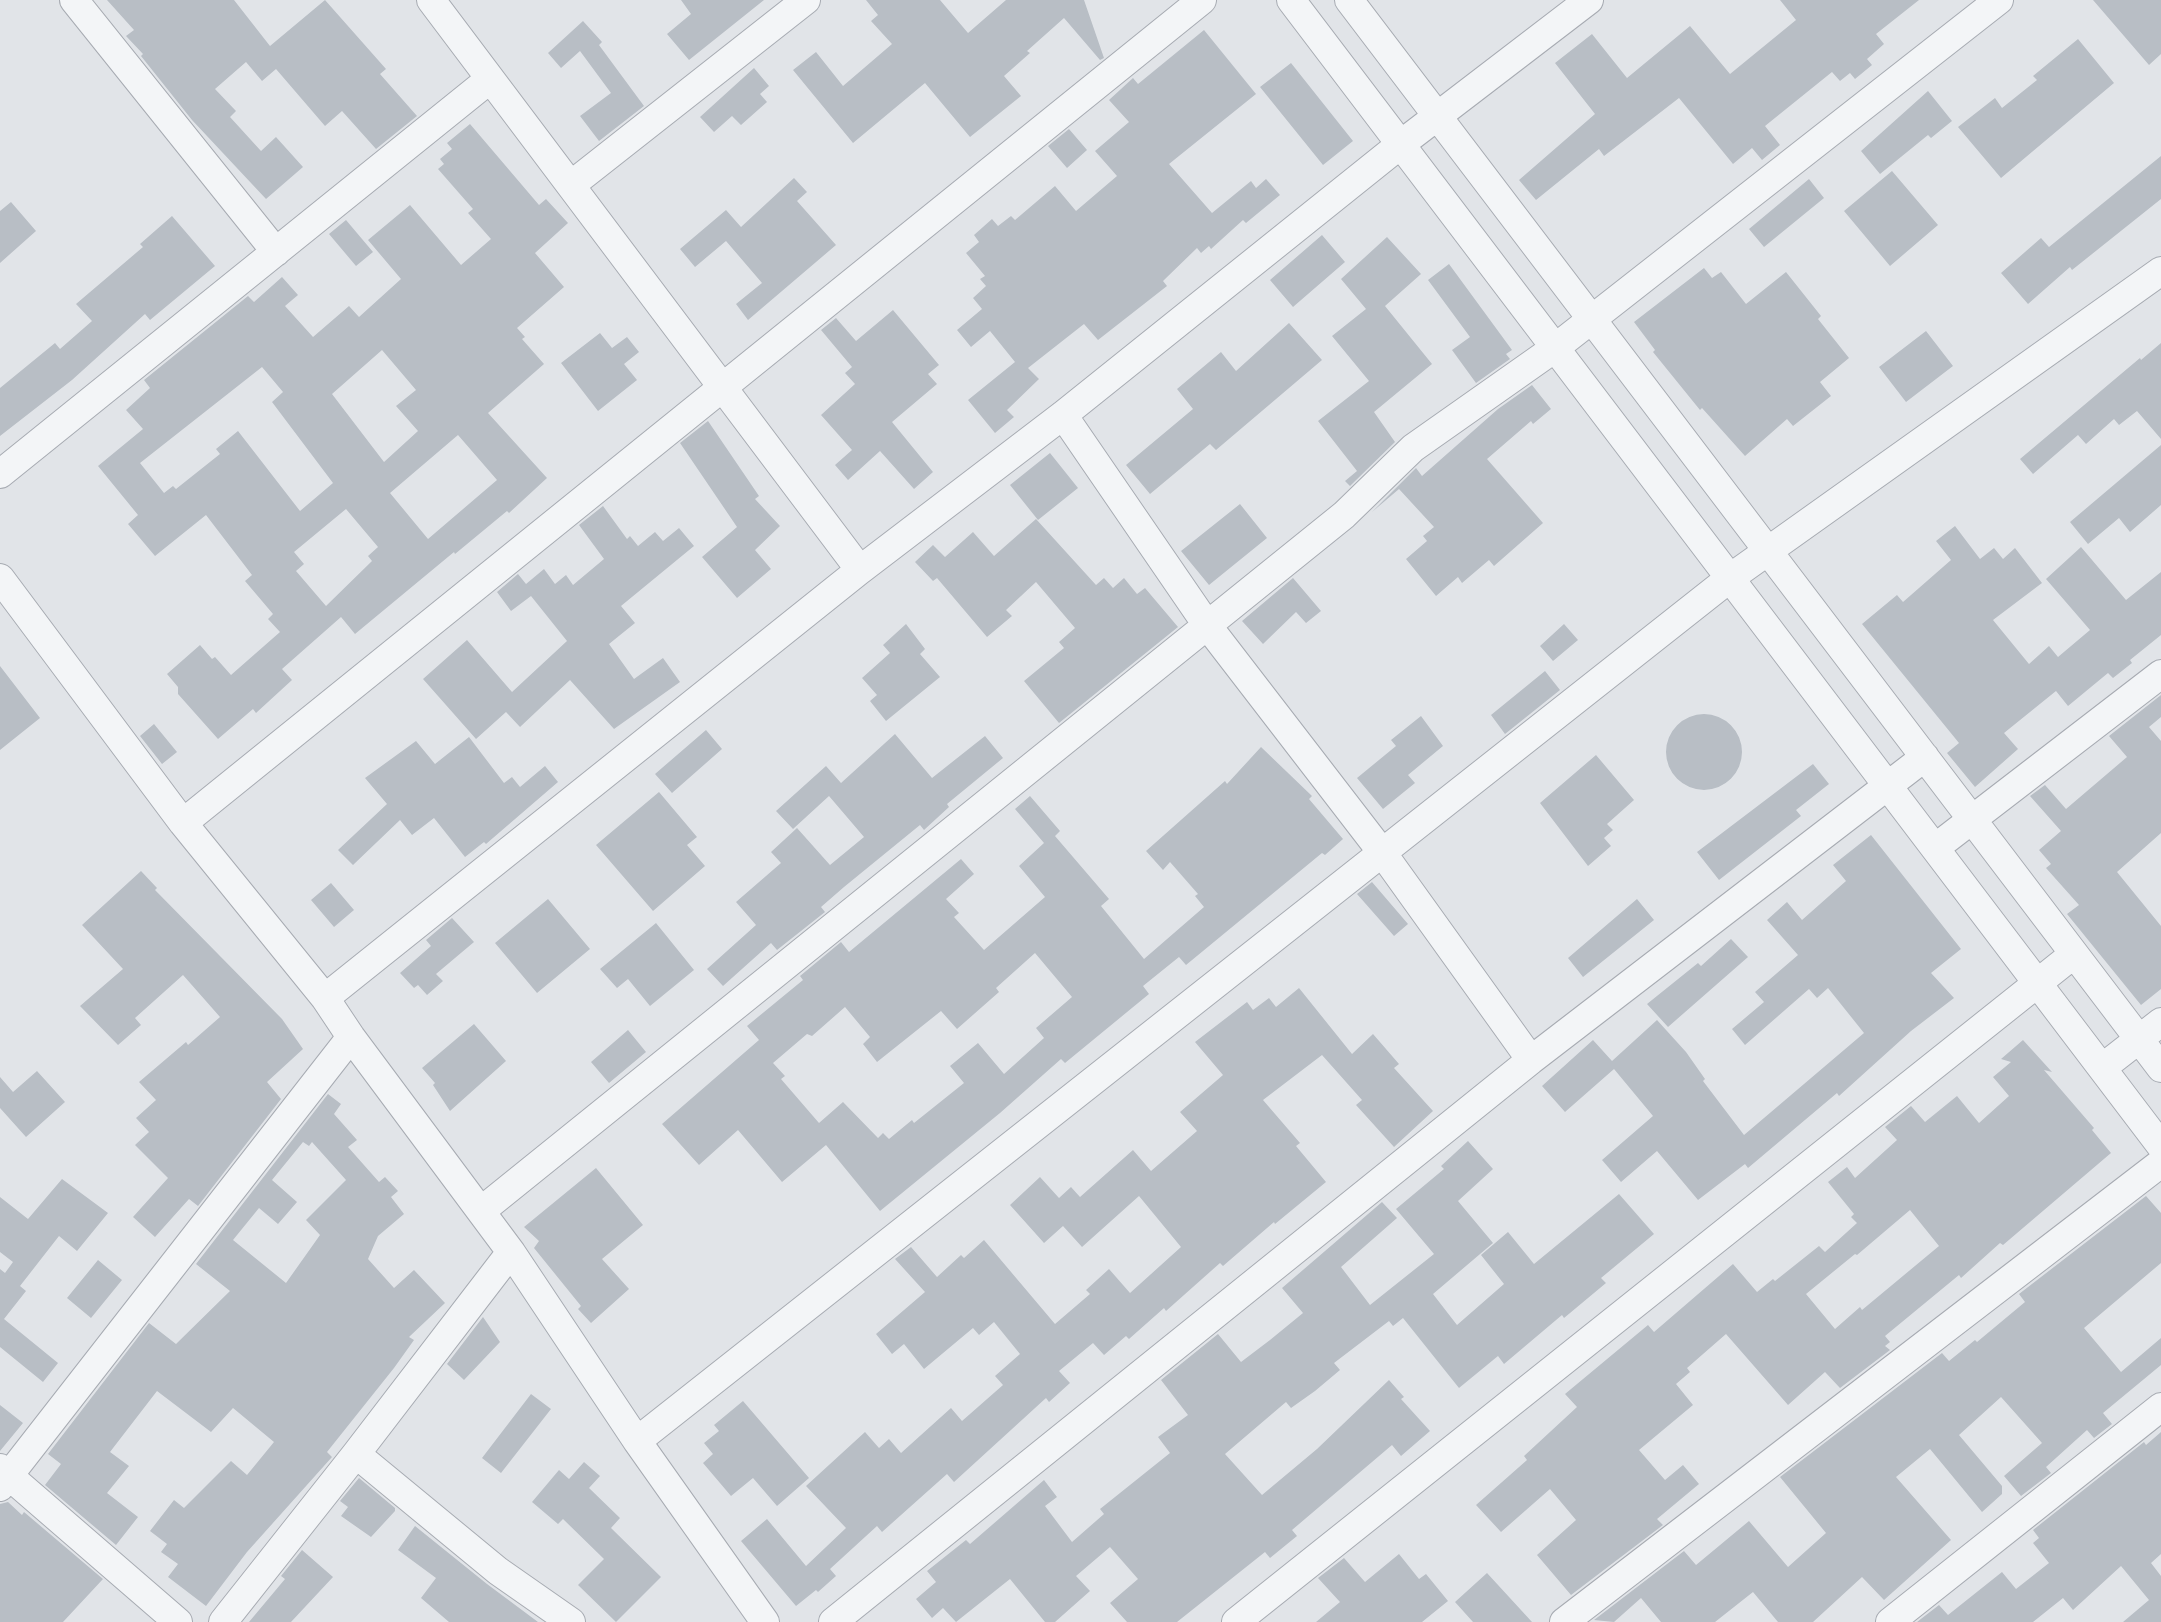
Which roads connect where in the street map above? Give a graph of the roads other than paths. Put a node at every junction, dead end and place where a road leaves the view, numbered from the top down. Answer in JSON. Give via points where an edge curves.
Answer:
{"nodes":[{"id":1,"x":74,"y":0,"type":"edge"},
{"id":2,"x":431,"y":0,"type":"edge"},
{"id":3,"x":806,"y":0,"type":"edge"},
{"id":4,"x":1202,"y":0,"type":"edge"},
{"id":5,"x":1291,"y":0,"type":"edge"},
{"id":6,"x":1349,"y":0,"type":"edge"},
{"id":7,"x":1589,"y":0,"type":"edge"},
{"id":8,"x":1999,"y":0,"type":"edge"},
{"id":9,"x":490,"y":79,"type":"junction"},
{"id":10,"x":1438,"y":117,"type":"junction"},
{"id":11,"x":1401,"y":144,"type":"junction"},
{"id":12,"x":571,"y":185,"type":"junction"},
{"id":13,"x":276,"y":252,"type":"junction"},
{"id":14,"x":2161,"y":271,"type":"edge"},
{"id":15,"x":1591,"y":319,"type":"junction"},
{"id":16,"x":1555,"y":348,"type":"junction"},
{"id":17,"x":723,"y":388,"type":"junction"},
{"id":18,"x":1063,"y":415,"type":"junction"},
{"id":19,"x":0,"y":474,"type":"edge"},
{"id":20,"x":1768,"y":551,"type":"junction"},
{"id":21,"x":860,"y":570,"type":"junction"},
{"id":22,"x":0,"y":578,"type":"edge"},
{"id":23,"x":1730,"y":578,"type":"junction"},
{"id":24,"x":1207,"y":625,"type":"junction"},
{"id":25,"x":2161,"y":674,"type":"edge"},
{"id":26,"x":1925,"y":757,"type":"junction"},
{"id":27,"x":1888,"y":786,"type":"junction"},
{"id":28,"x":1972,"y":819,"type":"junction"},
{"id":29,"x":183,"y":823,"type":"junction"},
{"id":30,"x":1935,"y":848,"type":"junction"},
{"id":31,"x":1381,"y":851,"type":"junction"},
{"id":32,"x":2074,"y":954,"type":"junction"},
{"id":33,"x":2037,"y":983,"type":"junction"},
{"id":34,"x":325,"y":998,"type":"junction"},
{"id":35,"x":2150,"y":1031,"type":"edge"},
{"id":36,"x":351,"y":1037,"type":"junction"},
{"id":37,"x":1531,"y":1060,"type":"junction"},
{"id":38,"x":2102,"y":1068,"type":"junction"},
{"id":39,"x":2161,"y":1068,"type":"edge"},
{"id":40,"x":2161,"y":1146,"type":"edge"},
{"id":41,"x":2161,"y":1163,"type":"edge"},
{"id":42,"x":481,"y":1211,"type":"junction"},
{"id":43,"x":511,"y":1252,"type":"junction"},
{"id":44,"x":2161,"y":1407,"type":"edge"},
{"id":45,"x":637,"y":1441,"type":"junction"},
{"id":46,"x":356,"y":1454,"type":"junction"},
{"id":47,"x":3,"y":1477,"type":"edge"},
{"id":48,"x":178,"y":1622,"type":"edge"},
{"id":49,"x":223,"y":1622,"type":"edge"},
{"id":50,"x":571,"y":1622,"type":"edge"},
{"id":51,"x":765,"y":1622,"type":"edge"},
{"id":52,"x":833,"y":1622,"type":"edge"},
{"id":53,"x":1236,"y":1622,"type":"edge"},
{"id":54,"x":1564,"y":1622,"type":"edge"},
{"id":55,"x":1890,"y":1622,"type":"edge"}],
"edges":[{"from":1,"to":13,"type":"street"},
{"from":2,"to":9,"type":"street"},
{"from":3,"to":12,"type":"street"},
{"from":4,"to":17,"type":"street"},
{"from":5,"to":11,"type":"street"},
{"from":6,"to":10,"type":"street"},
{"from":7,"to":10,"type":"street"},
{"from":8,"to":15,"type":"street"},
{"from":9,"to":12,"type":"street"},
{"from":9,"to":13,"type":"street"},
{"from":10,"to":11,"type":"street"},
{"from":10,"to":15,"type":"street"},
{"from":11,"to":16,"type":"street"},
{"from":11,"to":18,"type":"street"},
{"from":12,"to":17,"type":"street"},
{"from":13,"to":19,"type":"street"},
{"from":14,"to":20,"type":"street"},
{"from":15,"to":16,"type":"street"},
{"from":15,"to":20,"type":"street"},
{"from":16,"to":23,"type":"street"},
{"from":16,"to":24,"type":"street","via":[[1413,448],[1344,515]]},
{"from":17,"to":21,"type":"street"},
{"from":17,"to":29,"type":"street"},
{"from":18,"to":21,"type":"street"},
{"from":18,"to":24,"type":"street"},
{"from":20,"to":23,"type":"street"},
{"from":20,"to":26,"type":"street"},
{"from":21,"to":34,"type":"street"},
{"from":22,"to":29,"type":"street"},
{"from":23,"to":27,"type":"street"},
{"from":23,"to":31,"type":"street"},
{"from":24,"to":31,"type":"street"},
{"from":24,"to":42,"type":"street"},
{"from":25,"to":28,"type":"street"},
{"from":26,"to":27,"type":"street"},
{"from":26,"to":28,"type":"street"},
{"from":27,"to":30,"type":"street"},
{"from":27,"to":37,"type":"street"},
{"from":28,"to":30,"type":"street"},
{"from":28,"to":32,"type":"street"},
{"from":29,"to":34,"type":"street"},
{"from":30,"to":33,"type":"street"},
{"from":31,"to":37,"type":"street"},
{"from":31,"to":45,"type":"street"},
{"from":32,"to":33,"type":"street"},
{"from":32,"to":35,"type":"street"},
{"from":33,"to":38,"type":"street"},
{"from":33,"to":53,"type":"street"},
{"from":34,"to":36,"type":"street"},
{"from":35,"to":38,"type":"street"},
{"from":35,"to":39,"type":"street"},
{"from":36,"to":42,"type":"street"},
{"from":36,"to":47,"type":"street"},
{"from":37,"to":52,"type":"street"},
{"from":38,"to":40,"type":"street"},
{"from":41,"to":54,"type":"street"},
{"from":42,"to":43,"type":"street"},
{"from":43,"to":45,"type":"street"},
{"from":43,"to":46,"type":"street"},
{"from":44,"to":55,"type":"street"},
{"from":45,"to":51,"type":"street"},
{"from":46,"to":49,"type":"street"},
{"from":46,"to":50,"type":"street","via":[[498,1571]]},
{"from":47,"to":48,"type":"street"}]}
